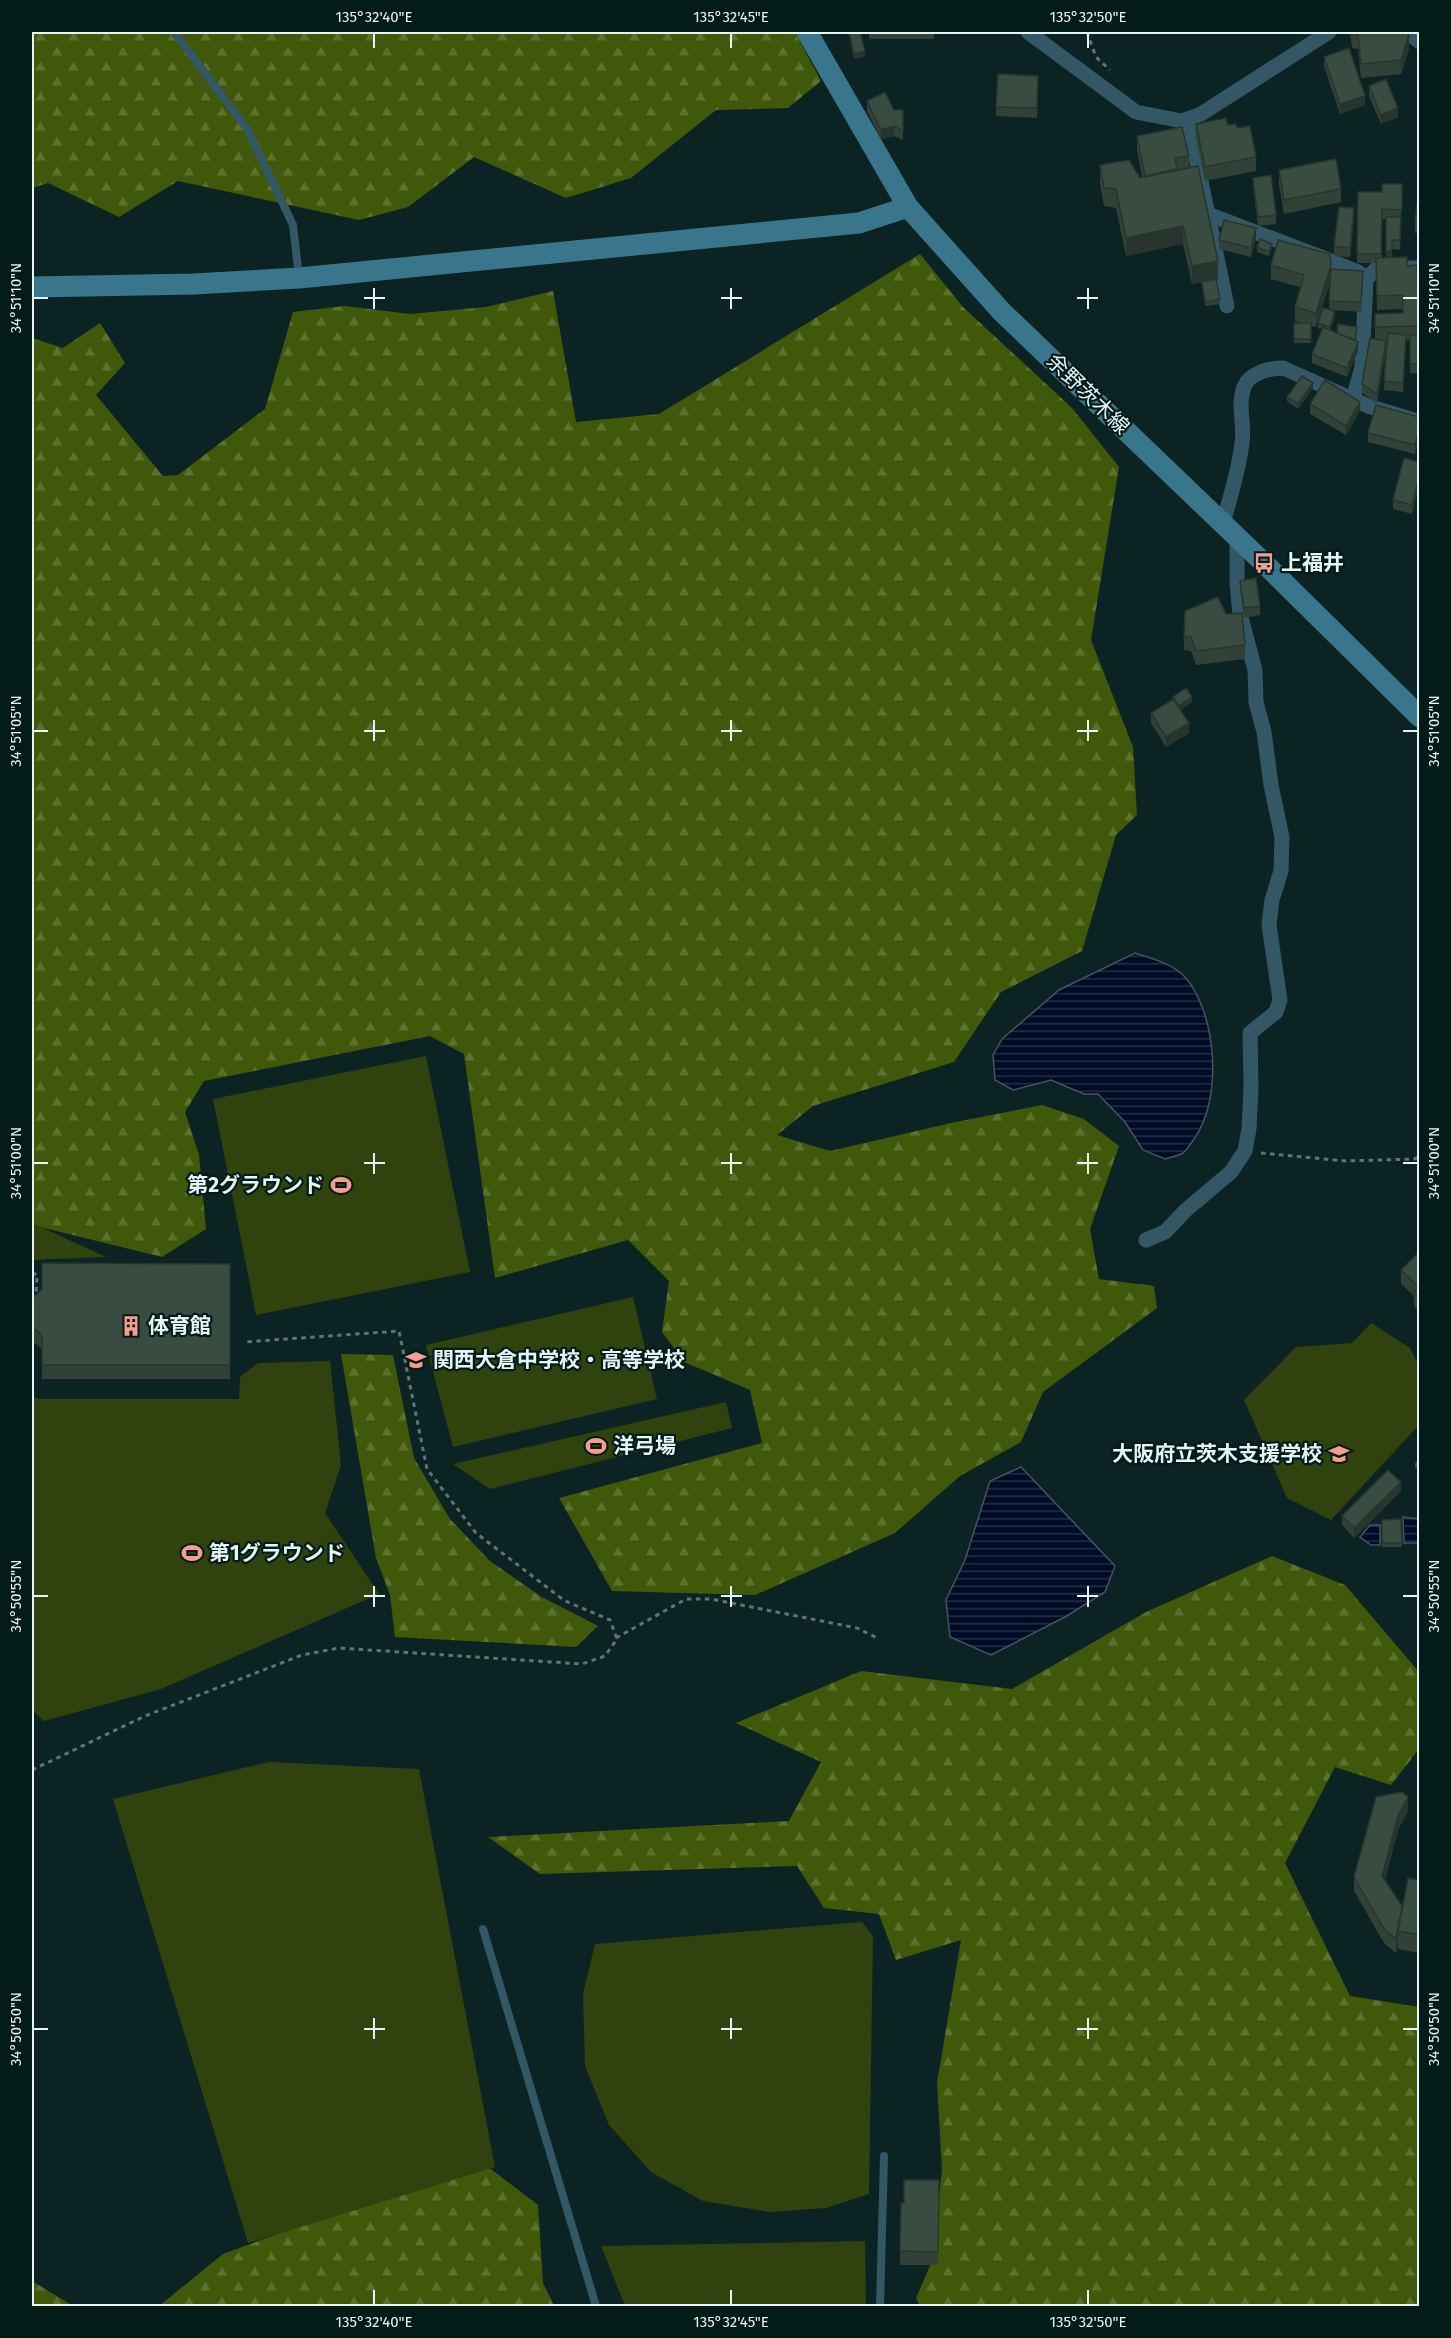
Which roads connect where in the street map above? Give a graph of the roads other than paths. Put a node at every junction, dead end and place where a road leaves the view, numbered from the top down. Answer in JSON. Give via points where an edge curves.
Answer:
{"nodes":[{"id":1,"x":174,"y":32,"type":"edge"},
{"id":2,"x":807,"y":32,"type":"edge"},
{"id":3,"x":1028,"y":32,"type":"edge"},
{"id":4,"x":1329,"y":32,"type":"edge"},
{"id":5,"x":1407,"y":32,"type":"edge"},
{"id":6,"x":1419,"y":42,"type":"edge"},
{"id":7,"x":1188,"y":119,"type":"junction"},
{"id":8,"x":908,"y":207,"type":"junction"},
{"id":9,"x":1208,"y":214,"type":"junction"},
{"id":10,"x":1419,"y":268,"type":"edge"},
{"id":11,"x":299,"y":278,"type":"junction"},
{"id":12,"x":1366,"y":279,"type":"junction"},
{"id":13,"x":32,"y":287,"type":"edge"},
{"id":14,"x":1227,"y":306,"type":"dead end"},
{"id":15,"x":1353,"y":399,"type":"junction"},
{"id":16,"x":1419,"y":422,"type":"edge"},
{"id":17,"x":1230,"y":530,"type":"junction"},
{"id":18,"x":1419,"y":717,"type":"edge"},
{"id":19,"x":1146,"y":1240,"type":"dead end"},
{"id":20,"x":483,"y":1929,"type":"dead end"},
{"id":21,"x":884,"y":2156,"type":"dead end"},
{"id":22,"x":596,"y":2307,"type":"edge"},
{"id":23,"x":880,"y":2307,"type":"edge"}],
"edges":[{"from":1,"to":11,"type":"lane","via":[[248,130],[293,225]]},
{"from":2,"to":8,"type":"main road","name":"余野茨木線"},
{"from":3,"to":7,"type":"street","via":[[1136,112]]},
{"from":4,"to":7,"type":"street"},
{"from":5,"to":6,"type":"street"},
{"from":7,"to":9,"type":"street"},
{"from":8,"to":11,"type":"main road","via":[[859,223]]},
{"from":8,"to":17,"type":"main road","name":"余野茨木線","via":[[1002,312]]},
{"from":9,"to":12,"type":"street","via":[[1337,263]]},
{"from":9,"to":14,"type":"street"},
{"from":10,"to":12,"type":"street","via":[[1377,268]]},
{"from":11,"to":13,"type":"main road"},
{"from":12,"to":15,"type":"street","via":[[1362,367]]},
{"from":15,"to":16,"type":"street"},
{"from":15,"to":17,"type":"street","via":[[1283,368],[1269,368],[1244,386],[1243,441]]},
{"from":17,"to":18,"type":"main road","name":"余野茨木線"},
{"from":17,"to":19,"type":"street","via":[[1240,614],[1255,670],[1256,702],[1282,837],[1281,871],[1269,925],[1280,1000],[1276,1012],[1250,1033],[1251,1087],[1245,1151],[1231,1172],[1166,1232]]},
{"from":20,"to":22,"type":"lane"},
{"from":21,"to":23,"type":"lane"}]}
